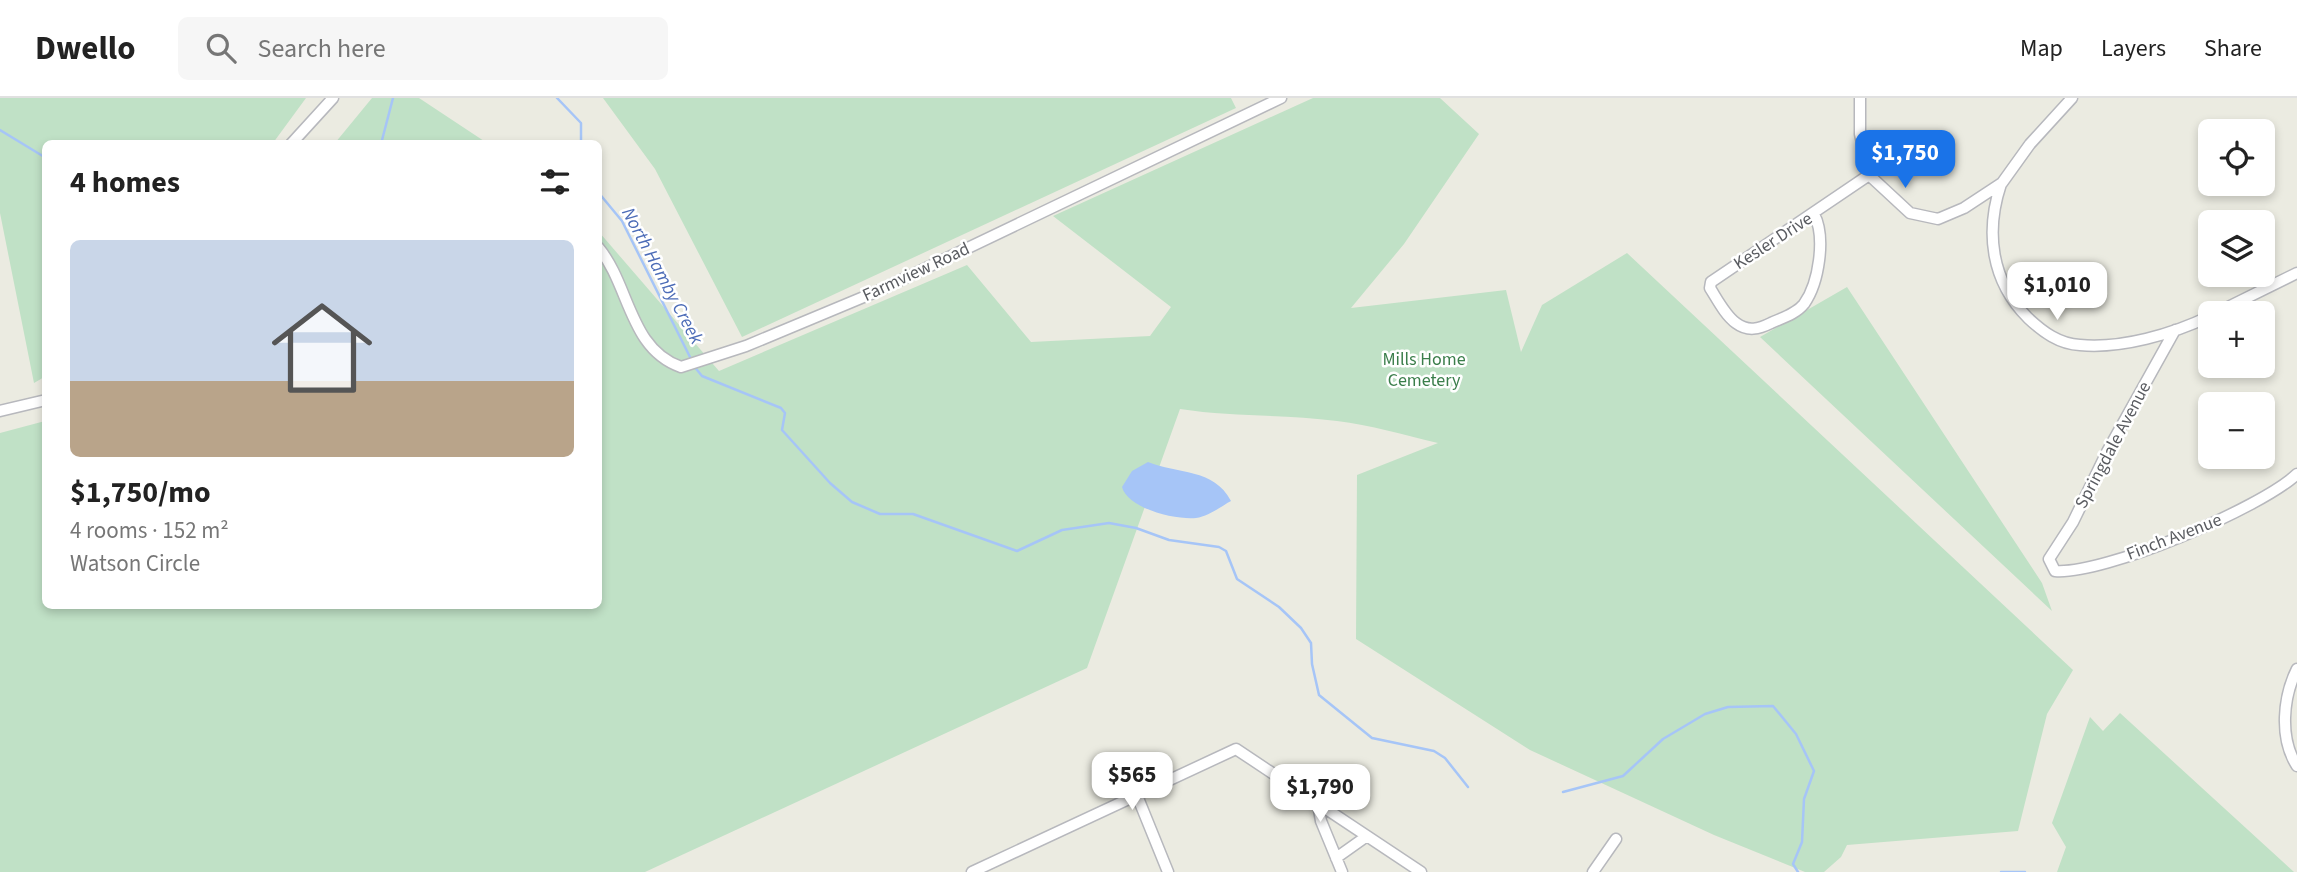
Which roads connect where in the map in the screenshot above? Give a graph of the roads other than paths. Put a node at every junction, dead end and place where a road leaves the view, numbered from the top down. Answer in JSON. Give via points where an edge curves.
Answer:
{"nodes":[{"id":1,"x":333,"y":98,"type":"edge"},
{"id":2,"x":1281,"y":98,"type":"edge"},
{"id":3,"x":1860,"y":98,"type":"edge"},
{"id":4,"x":2072,"y":98,"type":"edge"},
{"id":5,"x":295,"y":140,"type":"edge"},
{"id":6,"x":1869,"y":175,"type":"junction"},
{"id":7,"x":2002,"y":183,"type":"junction"},
{"id":8,"x":1814,"y":214,"type":"junction"},
{"id":9,"x":602,"y":254,"type":"edge"},
{"id":10,"x":2297,"y":273,"type":"edge"},
{"id":11,"x":2240,"y":301,"type":"edge"},
{"id":12,"x":2198,"y":321,"type":"edge"},
{"id":13,"x":2175,"y":330,"type":"junction"},
{"id":14,"x":42,"y":401,"type":"edge"},
{"id":15,"x":35,"y":404,"type":"junction"},
{"id":16,"x":42,"y":409,"type":"edge"},
{"id":17,"x":0,"y":411,"type":"edge"},
{"id":18,"x":2297,"y":474,"type":"edge"},
{"id":19,"x":2049,"y":559,"type":"joint"},
{"id":20,"x":2297,"y":669,"type":"edge"},
{"id":21,"x":2297,"y":766,"type":"edge"},
{"id":22,"x":1136,"y":793,"type":"junction"},
{"id":23,"x":1318,"y":804,"type":"junction"},
{"id":24,"x":1367,"y":836,"type":"junction"},
{"id":25,"x":1616,"y":839,"type":"dead end"},
{"id":26,"x":1336,"y":858,"type":"junction"},
{"id":27,"x":985,"y":869,"type":"edge"},
{"id":28,"x":972,"y":872,"type":"edge"},
{"id":29,"x":1168,"y":872,"type":"edge"},
{"id":30,"x":1342,"y":872,"type":"edge"},
{"id":31,"x":1421,"y":872,"type":"edge"},
{"id":32,"x":1593,"y":872,"type":"edge"}],
"edges":[{"from":1,"to":5,"type":"street"},
{"from":2,"to":9,"type":"street","name":"Farmview Road","via":[[878,290],[681,368],[656,354],[637,328]]},
{"from":3,"to":6,"type":"street","via":[[1860,134]]},
{"from":4,"to":7,"type":"street"},
{"from":6,"to":7,"type":"street","via":[[1910,213],[1931,218],[1950,215]]},
{"from":6,"to":8,"type":"street","name":"Kesler Drive"},
{"from":7,"to":13,"type":"street","via":[[1992,231],[1998,274],[2039,329],[2078,345]]},
{"from":8,"to":8,"type":"street","name":"Kesler Drive","via":[[1711,282],[1710,288],[1734,322],[1752,330],[1762,328],[1803,305],[1819,251],[1819,223]]},
{"from":10,"to":11,"type":"street"},
{"from":12,"to":13,"type":"street"},
{"from":13,"to":19,"type":"street","name":"Springdale Avenue"},
{"from":14,"to":15,"type":"street"},
{"from":15,"to":16,"type":"street"},
{"from":15,"to":17,"type":"street"},
{"from":18,"to":19,"type":"street","name":"Finch Avenue","via":[[2242,511],[2091,568],[2056,571]]},
{"from":20,"to":21,"type":"street","via":[[2289,685],[2285,719]]},
{"from":22,"to":23,"type":"street","via":[[1236,749]]},
{"from":22,"to":27,"type":"street"},
{"from":22,"to":29,"type":"street"},
{"from":23,"to":24,"type":"street"},
{"from":23,"to":26,"type":"street"},
{"from":24,"to":26,"type":"street"},
{"from":24,"to":31,"type":"street"},
{"from":25,"to":32,"type":"street"},
{"from":26,"to":30,"type":"street"},
{"from":27,"to":28,"type":"street"}]}
